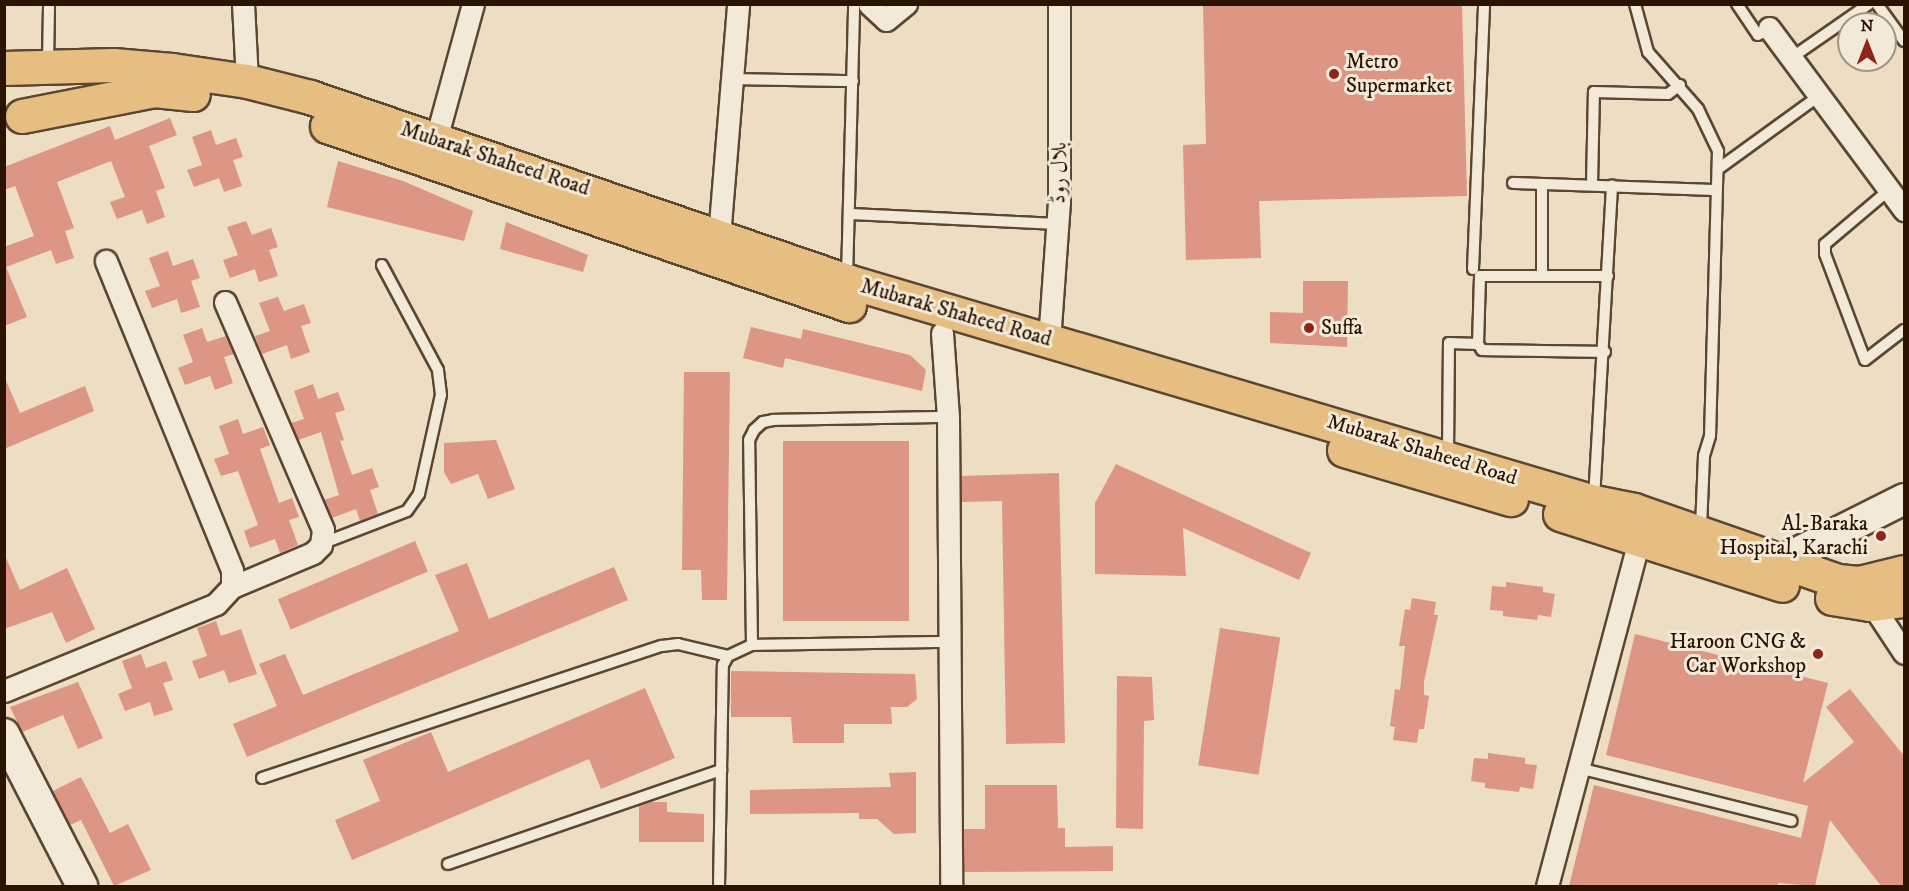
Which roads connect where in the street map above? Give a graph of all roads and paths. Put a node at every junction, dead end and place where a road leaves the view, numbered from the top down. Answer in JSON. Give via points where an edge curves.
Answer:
{"nodes":[{"id":1,"x":49,"y":4,"type":"edge"},
{"id":2,"x":243,"y":4,"type":"edge"},
{"id":3,"x":473,"y":4,"type":"edge"},
{"id":4,"x":738,"y":4,"type":"edge"},
{"id":5,"x":854,"y":4,"type":"edge"},
{"id":6,"x":868,"y":4,"type":"edge"},
{"id":7,"x":906,"y":4,"type":"edge"},
{"id":8,"x":1059,"y":4,"type":"edge"},
{"id":9,"x":1484,"y":4,"type":"edge"},
{"id":10,"x":1635,"y":4,"type":"edge"},
{"id":11,"x":1737,"y":4,"type":"edge"},
{"id":12,"x":1869,"y":4,"type":"edge"},
{"id":13,"x":1877,"y":4,"type":"edge"},
{"id":14,"x":1769,"y":28,"type":"joint"},
{"id":15,"x":1905,"y":42,"type":"edge"},
{"id":16,"x":1791,"y":58,"type":"junction"},
{"id":17,"x":48,"y":67,"type":"junction"},
{"id":18,"x":4,"y":68,"type":"edge"},
{"id":19,"x":734,"y":79,"type":"junction"},
{"id":20,"x":247,"y":81,"type":"junction"},
{"id":21,"x":853,"y":81,"type":"junction"},
{"id":22,"x":1680,"y":85,"type":"junction"},
{"id":23,"x":1819,"y":96,"type":"junction"},
{"id":24,"x":13,"y":121,"type":"edge"},
{"id":25,"x":436,"y":139,"type":"junction"},
{"id":26,"x":1718,"y":169,"type":"junction"},
{"id":27,"x":1513,"y":183,"type":"dead end"},
{"id":28,"x":1542,"y":184,"type":"junction"},
{"id":29,"x":1592,"y":185,"type":"junction"},
{"id":30,"x":1612,"y":186,"type":"junction"},
{"id":31,"x":1716,"y":190,"type":"junction"},
{"id":32,"x":1890,"y":190,"type":"junction"},
{"id":33,"x":1905,"y":210,"type":"edge"},
{"id":34,"x":851,"y":214,"type":"junction"},
{"id":35,"x":1058,"y":224,"type":"junction"},
{"id":36,"x":719,"y":237,"type":"junction"},
{"id":37,"x":106,"y":261,"type":"dead end"},
{"id":38,"x":382,"y":265,"type":"dead end"},
{"id":39,"x":1473,"y":269,"type":"dead end"},
{"id":40,"x":1542,"y":276,"type":"junction"},
{"id":41,"x":1608,"y":276,"type":"junction"},
{"id":42,"x":847,"y":281,"type":"junction"},
{"id":43,"x":225,"y":302,"type":"dead end"},
{"id":44,"x":1905,"y":330,"type":"edge"},
{"id":45,"x":942,"y":333,"type":"junction"},
{"id":46,"x":1049,"y":341,"type":"junction"},
{"id":47,"x":1478,"y":344,"type":"junction"},
{"id":48,"x":1605,"y":352,"type":"junction"},
{"id":49,"x":948,"y":417,"type":"junction"},
{"id":50,"x":1448,"y":458,"type":"junction"},
{"id":51,"x":1905,"y":499,"type":"edge"},
{"id":52,"x":1594,"y":502,"type":"junction"},
{"id":53,"x":1701,"y":532,"type":"junction"},
{"id":54,"x":1639,"y":540,"type":"junction"},
{"id":55,"x":321,"y":544,"type":"junction"},
{"id":56,"x":1770,"y":570,"type":"junction"},
{"id":57,"x":1905,"y":572,"type":"edge"},
{"id":58,"x":232,"y":587,"type":"junction"},
{"id":59,"x":1865,"y":593,"type":"junction"},
{"id":60,"x":1905,"y":600,"type":"edge"},
{"id":61,"x":948,"y":642,"type":"junction"},
{"id":62,"x":752,"y":645,"type":"junction"},
{"id":63,"x":1905,"y":653,"type":"edge"},
{"id":64,"x":728,"y":656,"type":"junction"},
{"id":65,"x":4,"y":691,"type":"edge"},
{"id":66,"x":4,"y":734,"type":"edge"},
{"id":67,"x":1579,"y":768,"type":"junction"},
{"id":68,"x":721,"y":770,"type":"junction"},
{"id":69,"x":262,"y":778,"type":"dead end"},
{"id":70,"x":1792,"y":820,"type":"dead end"},
{"id":71,"x":448,"y":864,"type":"dead end"},
{"id":72,"x":82,"y":886,"type":"edge"},
{"id":73,"x":719,"y":886,"type":"edge"},
{"id":74,"x":951,"y":886,"type":"edge"},
{"id":75,"x":1547,"y":886,"type":"edge"}],
"edges":[{"from":1,"to":17,"type":"lane"},
{"from":2,"to":20,"type":"street"},
{"from":3,"to":25,"type":"street"},
{"from":4,"to":19,"type":"street"},
{"from":5,"to":21,"type":"lane"},
{"from":6,"to":7,"type":"street","via":[[886,20]]},
{"from":8,"to":35,"type":"street","name":"بلال روڈ"},
{"from":9,"to":39,"type":"lane"},
{"from":10,"to":22,"type":"lane","via":[[1648,52]]},
{"from":11,"to":14,"type":"lane","via":[[1758,35]]},
{"from":12,"to":16,"type":"lane"},
{"from":13,"to":15,"type":"lane"},
{"from":14,"to":16,"type":"street"},
{"from":16,"to":23,"type":"street"},
{"from":17,"to":18,"type":"main road","name":"Mubarak Shaheed Road"},
{"from":17,"to":20,"type":"main road","name":"Mubarak Shaheed Road","via":[[113,65]]},
{"from":18,"to":24,"type":"main road","via":[[20,75],[29,91]]},
{"from":19,"to":21,"type":"lane"},
{"from":19,"to":36,"type":"street"},
{"from":20,"to":25,"type":"main road","name":"Mubarak Shaheed Road","via":[[310,97]]},
{"from":21,"to":34,"type":"lane"},
{"from":22,"to":26,"type":"lane","via":[[1711,130],[1718,151]]},
{"from":22,"to":29,"type":"lane","via":[[1668,94],[1594,92]]},
{"from":23,"to":26,"type":"lane"},
{"from":23,"to":32,"type":"street"},
{"from":24,"to":45,"type":"main road","name":"Mubarak Shaheed Road","via":[[153,90],[264,107],[766,279]]},
{"from":25,"to":36,"type":"main road","name":"Mubarak Shaheed Road"},
{"from":26,"to":31,"type":"lane"},
{"from":27,"to":28,"type":"lane"},
{"from":28,"to":29,"type":"lane"},
{"from":28,"to":40,"type":"lane"},
{"from":29,"to":30,"type":"lane"},
{"from":30,"to":31,"type":"lane"},
{"from":30,"to":41,"type":"lane"},
{"from":31,"to":53,"type":"lane","via":[[1710,436],[1704,456]]},
{"from":32,"to":33,"type":"street"},
{"from":32,"to":44,"type":"lane","via":[[1826,244],[1826,254],[1865,360]]},
{"from":34,"to":35,"type":"lane"},
{"from":34,"to":42,"type":"lane"},
{"from":35,"to":46,"type":"street","name":"بلال روڈ"},
{"from":36,"to":42,"type":"main road","name":"Mubarak Shaheed Road"},
{"from":37,"to":58,"type":"street","via":[[232,570]]},
{"from":38,"to":55,"type":"lane","via":[[438,370],[438,406],[419,494],[407,512]]},
{"from":40,"to":41,"type":"lane"},
{"from":40,"to":47,"type":"lane","via":[[1480,276]]},
{"from":41,"to":48,"type":"lane"},
{"from":42,"to":46,"type":"main road","name":"Mubarak Shaheed Road"},
{"from":43,"to":55,"type":"street","via":[[323,530]]},
{"from":45,"to":49,"type":"street"},
{"from":45,"to":54,"type":"main road","name":"Mubarak Shaheed Road","via":[[1242,417]]},
{"from":46,"to":50,"type":"main road","name":"Mubarak Shaheed Road"},
{"from":47,"to":48,"type":"lane","via":[[1482,350]]},
{"from":47,"to":50,"type":"lane","via":[[1449,343]]},
{"from":48,"to":52,"type":"lane"},
{"from":49,"to":61,"type":"street"},
{"from":49,"to":62,"type":"lane","via":[[773,420],[762,422],[754,430],[749,440]]},
{"from":50,"to":52,"type":"main road","name":"Mubarak Shaheed Road"},
{"from":51,"to":56,"type":"street"},
{"from":52,"to":53,"type":"main road","name":"Mubarak Shaheed Road","via":[[1635,510]]},
{"from":53,"to":56,"type":"main road","name":"Mubarak Shaheed Road"},
{"from":54,"to":56,"type":"main road","name":"Mubarak Shaheed Road"},
{"from":54,"to":67,"type":"street"},
{"from":55,"to":58,"type":"street","via":[[313,553]]},
{"from":56,"to":59,"type":"main road","name":"Mubarak Shaheed Road"},
{"from":57,"to":59,"type":"main road","name":"Mubarak Shaheed Road"},
{"from":58,"to":65,"type":"street","via":[[216,604]]},
{"from":59,"to":60,"type":"main road","name":"Mubarak Shaheed Road"},
{"from":59,"to":63,"type":"street"},
{"from":61,"to":62,"type":"lane"},
{"from":61,"to":74,"type":"street"},
{"from":62,"to":64,"type":"lane"},
{"from":64,"to":68,"type":"lane","via":[[723,666]]},
{"from":64,"to":69,"type":"lane","via":[[678,644],[662,646]]},
{"from":66,"to":72,"type":"street"},
{"from":67,"to":70,"type":"lane"},
{"from":67,"to":75,"type":"street"},
{"from":68,"to":71,"type":"lane"},
{"from":68,"to":73,"type":"lane"}]}
